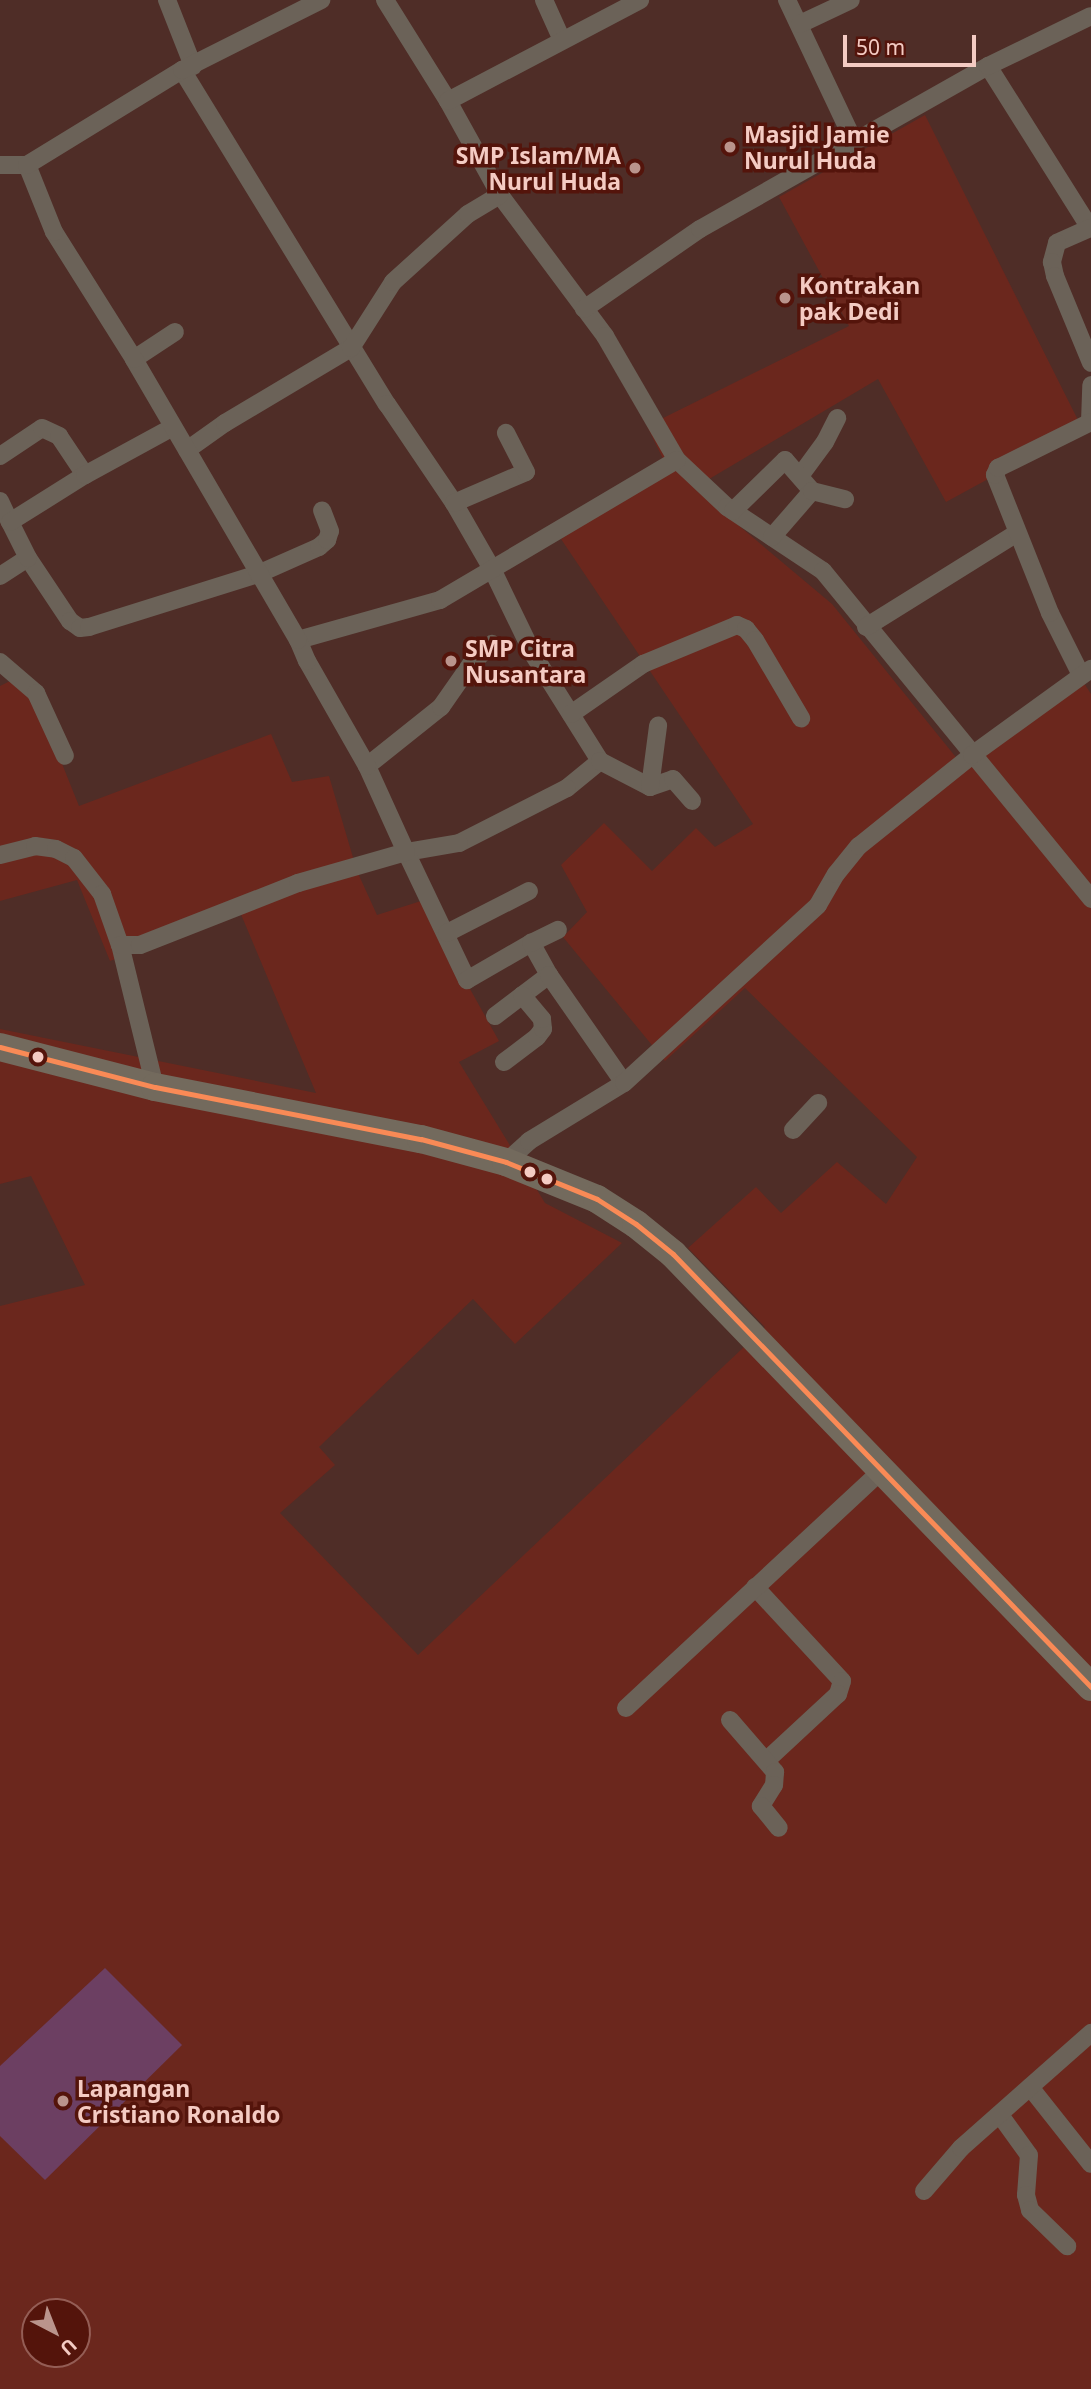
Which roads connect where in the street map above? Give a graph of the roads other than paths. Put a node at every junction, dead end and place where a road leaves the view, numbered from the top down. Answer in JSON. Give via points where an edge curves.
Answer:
{"nodes":[{"id":1,"x":167,"y":0,"type":"edge"},
{"id":2,"x":321,"y":0,"type":"edge"},
{"id":3,"x":385,"y":0,"type":"edge"},
{"id":4,"x":544,"y":0,"type":"edge"},
{"id":5,"x":640,"y":0,"type":"edge"},
{"id":6,"x":787,"y":0,"type":"edge"},
{"id":7,"x":850,"y":0,"type":"edge"},
{"id":8,"x":1091,"y":16,"type":"edge"},
{"id":9,"x":800,"y":24,"type":"junction"},
{"id":10,"x":562,"y":40,"type":"junction"},
{"id":11,"x":988,"y":66,"type":"junction"},
{"id":12,"x":187,"y":68,"type":"junction"},
{"id":13,"x":448,"y":101,"type":"junction"},
{"id":14,"x":854,"y":142,"type":"junction"},
{"id":15,"x":0,"y":165,"type":"edge"},
{"id":16,"x":27,"y":165,"type":"junction"},
{"id":17,"x":500,"y":195,"type":"junction"},
{"id":18,"x":1091,"y":228,"type":"edge"},
{"id":19,"x":584,"y":309,"type":"junction"},
{"id":20,"x":175,"y":332,"type":"dead end"},
{"id":21,"x":351,"y":348,"type":"junction"},
{"id":22,"x":134,"y":359,"type":"junction"},
{"id":23,"x":1091,"y":363,"type":"edge"},
{"id":24,"x":1091,"y":385,"type":"edge"},
{"id":25,"x":837,"y":418,"type":"dead end"},
{"id":26,"x":1091,"y":422,"type":"edge"},
{"id":27,"x":173,"y":428,"type":"junction"},
{"id":28,"x":506,"y":433,"type":"dead end"},
{"id":29,"x":187,"y":450,"type":"junction"},
{"id":30,"x":0,"y":456,"type":"edge"},
{"id":31,"x":677,"y":460,"type":"junction"},
{"id":32,"x":85,"y":475,"type":"junction"},
{"id":33,"x":800,"y":475,"type":"junction"},
{"id":34,"x":812,"y":491,"type":"junction"},
{"id":35,"x":845,"y":499,"type":"dead end"},
{"id":36,"x":0,"y":501,"type":"edge"},
{"id":37,"x":454,"y":503,"type":"junction"},
{"id":38,"x":322,"y":510,"type":"dead end"},
{"id":39,"x":733,"y":511,"type":"junction"},
{"id":40,"x":10,"y":522,"type":"junction"},
{"id":41,"x":1017,"y":533,"type":"junction"},
{"id":42,"x":772,"y":537,"type":"junction"},
{"id":43,"x":28,"y":558,"type":"junction"},
{"id":44,"x":492,"y":569,"type":"junction"},
{"id":45,"x":258,"y":574,"type":"junction"},
{"id":46,"x":0,"y":576,"type":"edge"},
{"id":47,"x":866,"y":627,"type":"junction"},
{"id":48,"x":298,"y":640,"type":"junction"},
{"id":49,"x":492,"y":644,"type":"dead end"},
{"id":50,"x":0,"y":662,"type":"edge"},
{"id":51,"x":1086,"y":672,"type":"edge"},
{"id":52,"x":571,"y":715,"type":"junction"},
{"id":53,"x":802,"y":718,"type":"dead end"},
{"id":54,"x":659,"y":726,"type":"dead end"},
{"id":55,"x":972,"y":755,"type":"junction"},
{"id":56,"x":65,"y":756,"type":"dead end"},
{"id":57,"x":600,"y":761,"type":"junction"},
{"id":58,"x":367,"y":766,"type":"junction"},
{"id":59,"x":650,"y":787,"type":"junction"},
{"id":60,"x":692,"y":801,"type":"dead end"},
{"id":61,"x":406,"y":852,"type":"junction"},
{"id":62,"x":0,"y":855,"type":"edge"},
{"id":63,"x":529,"y":891,"type":"dead end"},
{"id":64,"x":1091,"y":899,"type":"edge"},
{"id":65,"x":558,"y":930,"type":"dead end"},
{"id":66,"x":447,"y":933,"type":"junction"},
{"id":67,"x":531,"y":943,"type":"junction"},
{"id":68,"x":120,"y":945,"type":"junction"},
{"id":69,"x":549,"y":975,"type":"junction"},
{"id":70,"x":522,"y":995,"type":"junction"},
{"id":71,"x":495,"y":1016,"type":"dead end"},
{"id":72,"x":0,"y":1047,"type":"edge"},
{"id":73,"x":504,"y":1062,"type":"dead end"},
{"id":74,"x":624,"y":1083,"type":"junction"},
{"id":75,"x":155,"y":1087,"type":"junction"},
{"id":76,"x":818,"y":1103,"type":"dead end"},
{"id":77,"x":793,"y":1130,"type":"dead end"},
{"id":78,"x":506,"y":1163,"type":"junction"},
{"id":79,"x":882,"y":1470,"type":"junction"},
{"id":80,"x":755,"y":1587,"type":"junction"},
{"id":81,"x":1091,"y":1687,"type":"edge"},
{"id":82,"x":626,"y":1708,"type":"dead end"},
{"id":83,"x":730,"y":1720,"type":"dead end"},
{"id":84,"x":766,"y":1761,"type":"junction"},
{"id":85,"x":779,"y":1828,"type":"dead end"},
{"id":86,"x":1091,"y":2033,"type":"edge"},
{"id":87,"x":1030,"y":2087,"type":"junction"},
{"id":88,"x":1000,"y":2115,"type":"junction"},
{"id":89,"x":1091,"y":2164,"type":"edge"},
{"id":90,"x":924,"y":2191,"type":"dead end"},
{"id":91,"x":1067,"y":2246,"type":"dead end"}],
"edges":[{"from":1,"to":12,"type":"street"},
{"from":2,"to":12,"type":"street"},
{"from":3,"to":13,"type":"street"},
{"from":4,"to":10,"type":"street"},
{"from":5,"to":10,"type":"street"},
{"from":6,"to":9,"type":"street"},
{"from":7,"to":9,"type":"street"},
{"from":8,"to":11,"type":"street"},
{"from":9,"to":14,"type":"street"},
{"from":10,"to":13,"type":"street"},
{"from":11,"to":14,"type":"street"},
{"from":11,"to":18,"type":"street"},
{"from":12,"to":16,"type":"street"},
{"from":12,"to":21,"type":"street"},
{"from":13,"to":17,"type":"street"},
{"from":14,"to":19,"type":"street","via":[[701,229]]},
{"from":15,"to":16,"type":"street"},
{"from":16,"to":22,"type":"street","via":[[54,232]]},
{"from":17,"to":19,"type":"street"},
{"from":17,"to":21,"type":"street","via":[[468,214],[394,282]]},
{"from":18,"to":23,"type":"street","via":[[1057,243],[1052,262]]},
{"from":19,"to":31,"type":"street","via":[[621,361]]},
{"from":20,"to":22,"type":"street"},
{"from":21,"to":29,"type":"street"},
{"from":21,"to":37,"type":"street"},
{"from":22,"to":27,"type":"street"},
{"from":24,"to":26,"type":"street"},
{"from":25,"to":33,"type":"street"},
{"from":26,"to":41,"type":"street","via":[[996,471]]},
{"from":27,"to":29,"type":"street"},
{"from":27,"to":32,"type":"street"},
{"from":28,"to":37,"type":"street","via":[[526,469],[523,476]]},
{"from":29,"to":45,"type":"street"},
{"from":30,"to":32,"type":"street","via":[[42,428],[59,436]]},
{"from":31,"to":39,"type":"street"},
{"from":31,"to":44,"type":"street"},
{"from":32,"to":40,"type":"street"},
{"from":33,"to":34,"type":"street"},
{"from":33,"to":39,"type":"street","via":[[789,461],[783,461]]},
{"from":34,"to":35,"type":"street"},
{"from":34,"to":42,"type":"street"},
{"from":36,"to":40,"type":"street"},
{"from":37,"to":44,"type":"street"},
{"from":38,"to":45,"type":"street","via":[[330,531],[327,540]]},
{"from":39,"to":42,"type":"street"},
{"from":40,"to":43,"type":"street"},
{"from":41,"to":47,"type":"street"},
{"from":41,"to":51,"type":"street","via":[[1050,613]]},
{"from":42,"to":47,"type":"street","via":[[822,571]]},
{"from":43,"to":45,"type":"street","via":[[70,621],[80,628]]},
{"from":43,"to":46,"type":"street"},
{"from":44,"to":48,"type":"street","via":[[440,600]]},
{"from":44,"to":52,"type":"street","via":[[533,654]]},
{"from":45,"to":48,"type":"street"},
{"from":47,"to":55,"type":"street"},
{"from":48,"to":58,"type":"street"},
{"from":49,"to":58,"type":"street","via":[[471,664],[441,707]]},
{"from":50,"to":56,"type":"street","via":[[36,693]]},
{"from":51,"to":55,"type":"street"},
{"from":52,"to":53,"type":"street","via":[[643,664],[737,625],[755,640]]},
{"from":52,"to":57,"type":"street"},
{"from":54,"to":59,"type":"street"},
{"from":55,"to":64,"type":"street"},
{"from":55,"to":74,"type":"street","via":[[859,846],[818,905]]},
{"from":57,"to":59,"type":"street"},
{"from":57,"to":61,"type":"street","via":[[567,788],[460,843]]},
{"from":58,"to":61,"type":"street"},
{"from":59,"to":60,"type":"street","via":[[673,779]]},
{"from":61,"to":66,"type":"street"},
{"from":61,"to":68,"type":"street","via":[[298,883],[140,945]]},
{"from":62,"to":68,"type":"street","via":[[36,846],[74,858],[103,894]]},
{"from":63,"to":66,"type":"street"},
{"from":65,"to":67,"type":"street"},
{"from":66,"to":67,"type":"street","via":[[467,980]]},
{"from":67,"to":69,"type":"street"},
{"from":68,"to":75,"type":"street"},
{"from":69,"to":70,"type":"street"},
{"from":69,"to":74,"type":"street"},
{"from":70,"to":71,"type":"street"},
{"from":70,"to":73,"type":"street","via":[[542,1019],[543,1029]]},
{"from":72,"to":75,"type":"main road"},
{"from":74,"to":78,"type":"street","via":[[529,1141]]},
{"from":75,"to":78,"type":"main road","via":[[421,1139]]},
{"from":76,"to":77,"type":"street"},
{"from":78,"to":79,"type":"main road","via":[[597,1199],[673,1254]]},
{"from":79,"to":80,"type":"street"},
{"from":79,"to":81,"type":"main road"},
{"from":80,"to":82,"type":"street"},
{"from":80,"to":84,"type":"street","via":[[842,1681],[838,1694]]},
{"from":83,"to":84,"type":"street"},
{"from":84,"to":85,"type":"street","via":[[776,1780],[761,1809]]},
{"from":86,"to":87,"type":"street"},
{"from":87,"to":88,"type":"street"},
{"from":87,"to":89,"type":"street"},
{"from":88,"to":90,"type":"street","via":[[961,2148]]},
{"from":88,"to":91,"type":"street","via":[[1029,2155],[1026,2195],[1030,2210]]}]}
